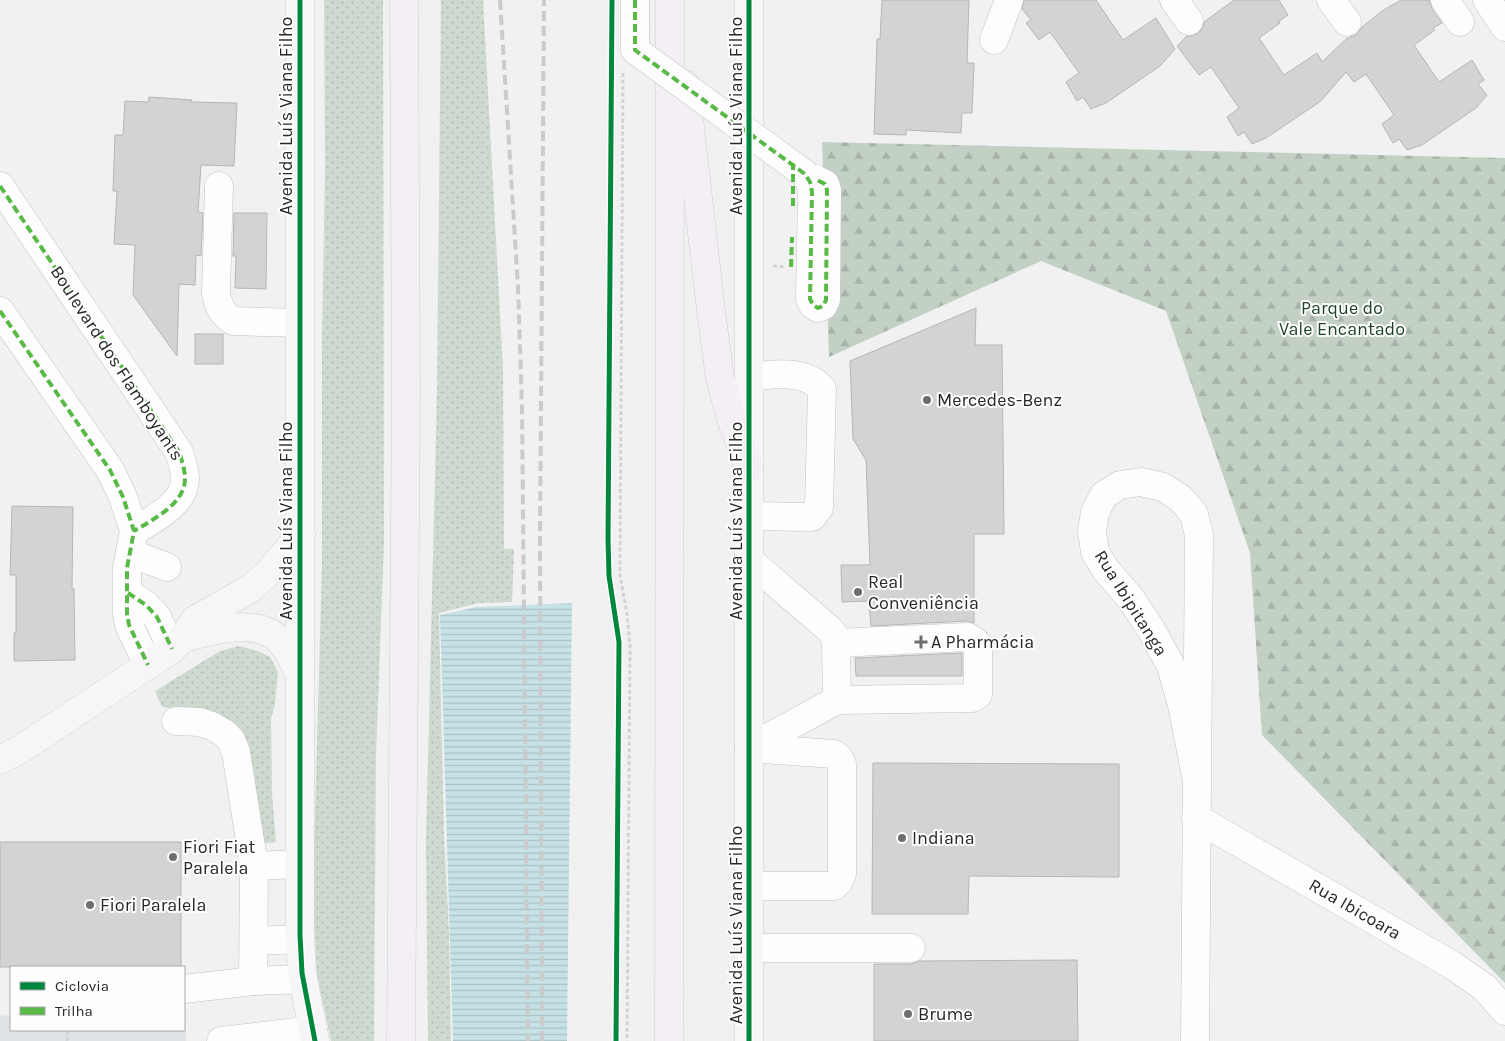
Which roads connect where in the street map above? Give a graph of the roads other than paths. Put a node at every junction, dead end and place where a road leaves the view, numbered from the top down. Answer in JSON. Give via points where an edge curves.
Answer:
{"nodes":[{"id":1,"x":300,"y":0,"type":"edge"},
{"id":2,"x":404,"y":0,"type":"edge"},
{"id":3,"x":635,"y":0,"type":"edge"},
{"id":4,"x":670,"y":0,"type":"edge"},
{"id":5,"x":676,"y":0,"type":"edge"},
{"id":6,"x":749,"y":0,"type":"edge"},
{"id":7,"x":1009,"y":0,"type":"edge"},
{"id":8,"x":1331,"y":0,"type":"edge"},
{"id":9,"x":1446,"y":0,"type":"edge"},
{"id":10,"x":1487,"y":0,"type":"edge"},
{"id":11,"x":1347,"y":22,"type":"dead end"},
{"id":12,"x":1460,"y":22,"type":"dead end"},
{"id":13,"x":1505,"y":27,"type":"edge"},
{"id":14,"x":994,"y":40,"type":"dead end"},
{"id":15,"x":815,"y":179,"type":"dead end"},
{"id":16,"x":0,"y":186,"type":"edge"},
{"id":17,"x":219,"y":186,"type":"dead end"},
{"id":18,"x":0,"y":311,"type":"edge"},
{"id":19,"x":299,"y":323,"type":"junction"},
{"id":20,"x":750,"y":377,"type":"junction"},
{"id":21,"x":750,"y":468,"type":"junction"},
{"id":22,"x":750,"y":516,"type":"junction"},
{"id":23,"x":301,"y":534,"type":"junction"},
{"id":24,"x":132,"y":542,"type":"junction"},
{"id":25,"x":750,"y":561,"type":"junction"},
{"id":26,"x":167,"y":567,"type":"dead end"},
{"id":27,"x":128,"y":593,"type":"junction"},
{"id":28,"x":177,"y":643,"type":"junction"},
{"id":29,"x":836,"y":644,"type":"junction"},
{"id":30,"x":148,"y":666,"type":"junction"},
{"id":31,"x":299,"y":675,"type":"junction"},
{"id":32,"x":836,"y":700,"type":"junction"},
{"id":33,"x":176,"y":721,"type":"dead end"},
{"id":34,"x":750,"y":748,"type":"junction"},
{"id":35,"x":7,"y":752,"type":"edge"},
{"id":36,"x":1197,"y":781,"type":"junction"},
{"id":37,"x":1196,"y":818,"type":"junction"},
{"id":38,"x":299,"y":864,"type":"junction"},
{"id":39,"x":254,"y":866,"type":"junction"},
{"id":40,"x":750,"y":886,"type":"junction"},
{"id":41,"x":300,"y":939,"type":"junction"},
{"id":42,"x":254,"y":941,"type":"junction"},
{"id":43,"x":749,"y":948,"type":"junction"},
{"id":44,"x":911,"y":948,"type":"dead end"},
{"id":45,"x":303,"y":979,"type":"junction"},
{"id":46,"x":252,"y":981,"type":"junction"},
{"id":47,"x":185,"y":989,"type":"edge"},
{"id":48,"x":1505,"y":1011,"type":"edge"},
{"id":49,"x":314,"y":1035,"type":"edge"},
{"id":50,"x":221,"y":1041,"type":"edge"},
{"id":51,"x":401,"y":1041,"type":"edge"},
{"id":52,"x":669,"y":1041,"type":"edge"},
{"id":53,"x":749,"y":1041,"type":"edge"},
{"id":54,"x":1195,"y":1041,"type":"edge"}],
"edges":[{"from":1,"to":19,"type":"main road","name":"Avenida Luís Viana Filho"},
{"from":2,"to":51,"type":"highway","via":[[406,392]]},
{"from":3,"to":15,"type":"street","bridge":true,"via":[[635,50],[804,174],[810,182],[810,299],[818,308],[826,300],[827,190],[825,184]]},
{"from":4,"to":52,"type":"highway"},
{"from":5,"to":21,"type":"highway","via":[[720,378],[731,419]]},
{"from":6,"to":20,"type":"main road","name":"Avenida Luís Viana Filho"},
{"from":7,"to":14,"type":"street"},
{"from":8,"to":11,"type":"street"},
{"from":9,"to":12,"type":"street"},
{"from":10,"to":13,"type":"street"},
{"from":16,"to":24,"type":"street","name":"Boulevard dos Flamboyants","via":[[179,452],[185,481],[179,496]]},
{"from":17,"to":19,"type":"street","via":[[216,294],[224,315],[233,320]]},
{"from":18,"to":24,"type":"street","via":[[110,470],[123,497]]},
{"from":19,"to":23,"type":"main road","name":"Avenida Luís Viana Filho"},
{"from":20,"to":21,"type":"main road","name":"Avenida Luís Viana Filho"},
{"from":20,"to":22,"type":"street","via":[[792,375],[812,380],[822,389],[819,508],[812,517]]},
{"from":21,"to":22,"type":"main road","name":"Avenida Luís Viana Filho"},
{"from":22,"to":25,"type":"main road","name":"Avenida Luís Viana Filho"},
{"from":23,"to":28,"type":"main road","via":[[263,578],[250,589],[195,620]]},
{"from":23,"to":31,"type":"main road","name":"Avenida Luís Viana Filho"},
{"from":24,"to":26,"type":"street"},
{"from":24,"to":27,"type":"street","via":[[127,568]]},
{"from":25,"to":29,"type":"street","via":[[829,629]]},
{"from":25,"to":34,"type":"main road","name":"Avenida Luís Viana Filho"},
{"from":27,"to":28,"type":"street","via":[[157,616]]},
{"from":27,"to":30,"type":"street","via":[[128,625]]},
{"from":28,"to":30,"type":"main road"},
{"from":28,"to":31,"type":"main road","via":[[228,627],[261,630],[276,637],[290,654]]},
{"from":29,"to":32,"type":"street"},
{"from":29,"to":32,"type":"street","via":[[968,637],[978,647],[978,694],[974,698]]},
{"from":30,"to":35,"type":"main road"},
{"from":31,"to":38,"type":"main road","name":"Avenida Luís Viana Filho"},
{"from":32,"to":34,"type":"street"},
{"from":33,"to":39,"type":"street","via":[[212,726],[232,740],[240,766]]},
{"from":34,"to":40,"type":"main road","name":"Avenida Luís Viana Filho"},
{"from":34,"to":40,"type":"street","via":[[834,754],[839,758],[842,764],[842,874],[834,886]]},
{"from":36,"to":36,"type":"street","name":"Rua Ibipitanga","via":[[1199,534],[1194,514],[1180,498],[1163,487],[1141,482],[1120,485],[1104,495],[1095,512],[1092,531],[1096,552],[1147,623],[1170,666],[1182,705]]},
{"from":36,"to":37,"type":"street","name":"Rua Ibipitanga"},
{"from":37,"to":48,"type":"street","name":"Rua Ibicoara","via":[[1452,965],[1485,988]]},
{"from":37,"to":54,"type":"street","name":"Rua Ibipitanga"},
{"from":38,"to":39,"type":"street"},
{"from":38,"to":41,"type":"main road","name":"Avenida Luís Viana Filho"},
{"from":39,"to":42,"type":"street"},
{"from":40,"to":43,"type":"main road","name":"Avenida Luís Viana Filho"},
{"from":41,"to":42,"type":"street"},
{"from":41,"to":45,"type":"main road","name":"Avenida Luís Viana Filho"},
{"from":42,"to":46,"type":"street"},
{"from":43,"to":44,"type":"street"},
{"from":43,"to":53,"type":"main road","name":"Avenida Luís Viana Filho"},
{"from":45,"to":46,"type":"street"},
{"from":45,"to":49,"type":"main road","name":"Avenida Luís Viana Filho"},
{"from":46,"to":47,"type":"street"},
{"from":49,"to":50,"type":"street"}]}
